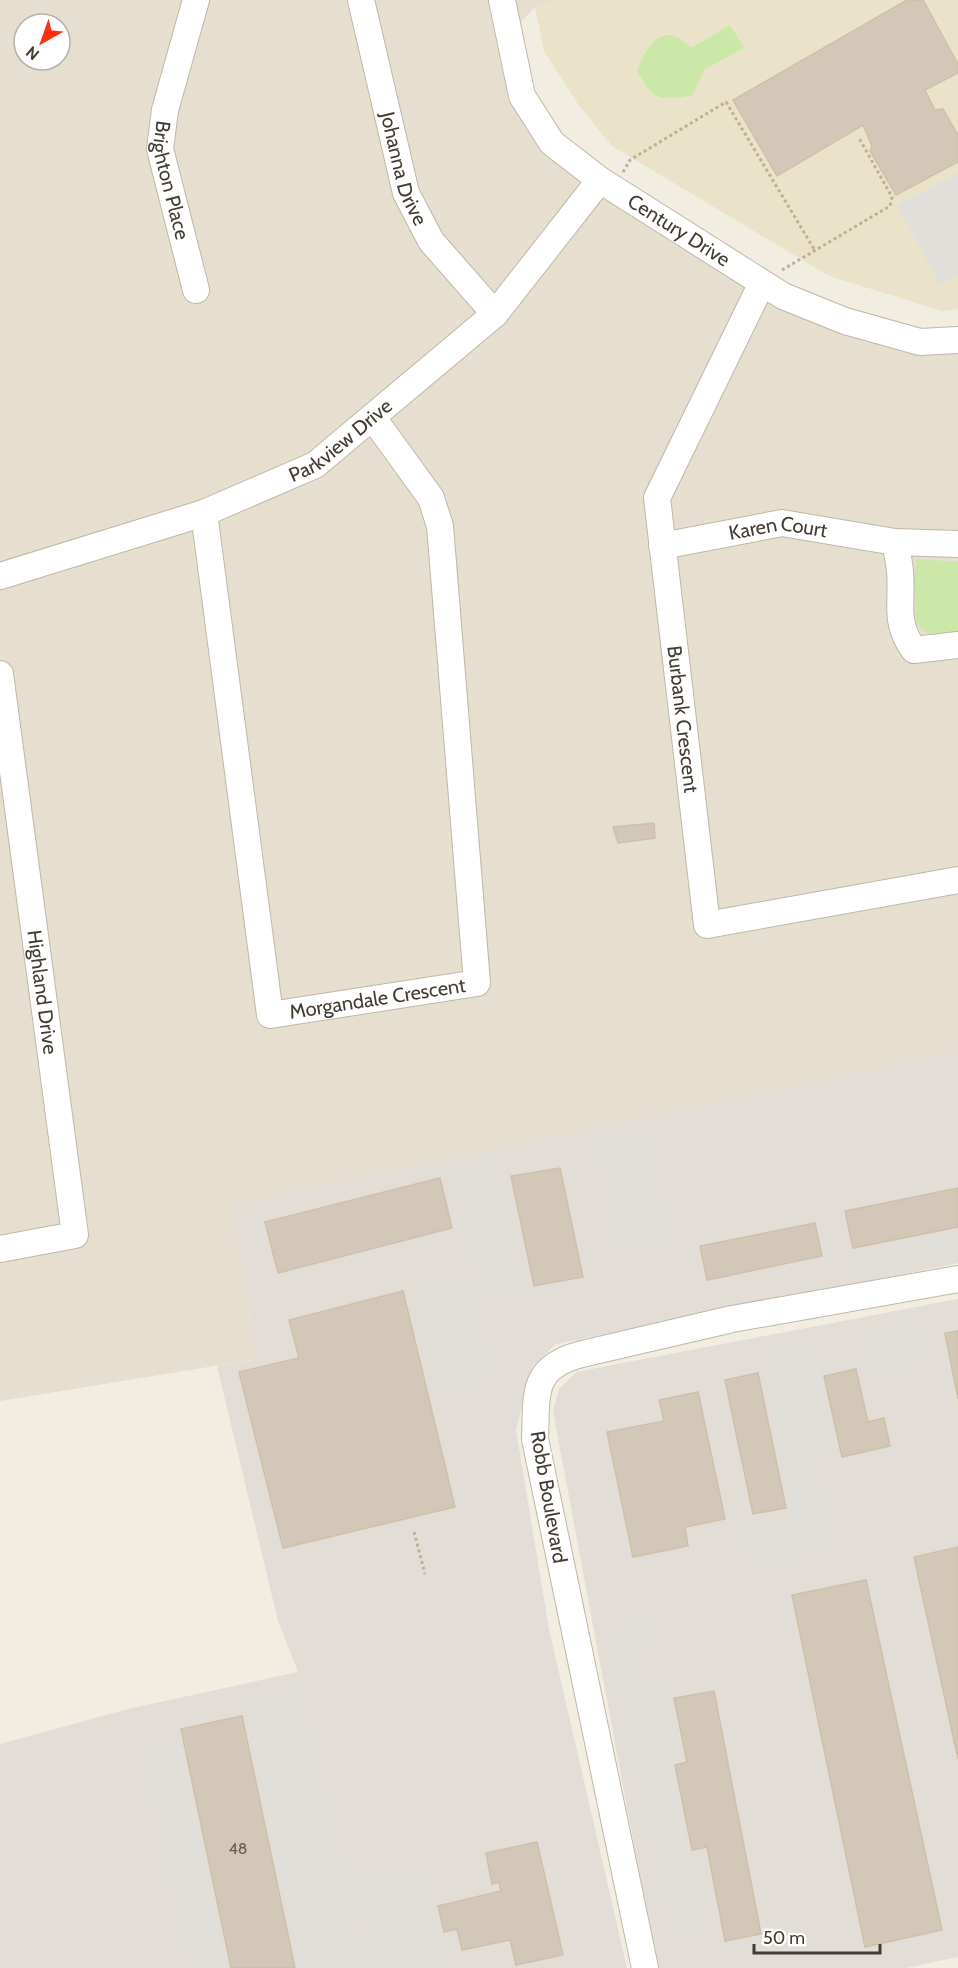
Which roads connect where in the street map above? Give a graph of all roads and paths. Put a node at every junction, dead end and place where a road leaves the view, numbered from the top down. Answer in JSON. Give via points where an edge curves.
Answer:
{"nodes":[{"id":1,"x":196,"y":0,"type":"edge"},
{"id":2,"x":361,"y":0,"type":"edge"},
{"id":3,"x":502,"y":0,"type":"edge"},
{"id":4,"x":859,"y":138,"type":"dead end"},
{"id":5,"x":607,"y":185,"type":"junction"},
{"id":6,"x":814,"y":249,"type":"junction"},
{"id":7,"x":762,"y":283,"type":"junction"},
{"id":8,"x":196,"y":290,"type":"dead end"},
{"id":9,"x":495,"y":314,"type":"junction"},
{"id":10,"x":958,"y":340,"type":"edge"},
{"id":11,"x":373,"y":418,"type":"junction"},
{"id":12,"x":204,"y":513,"type":"junction"},
{"id":13,"x":895,"y":542,"type":"junction"},
{"id":14,"x":958,"y":543,"type":"edge"},
{"id":15,"x":662,"y":546,"type":"junction"},
{"id":16,"x":0,"y":576,"type":"edge"},
{"id":17,"x":958,"y":645,"type":"edge"},
{"id":18,"x":0,"y":674,"type":"edge"},
{"id":19,"x":958,"y":880,"type":"edge"},
{"id":20,"x":0,"y":1249,"type":"edge"},
{"id":21,"x":958,"y":1279,"type":"edge"},
{"id":22,"x":414,"y":1532,"type":"dead end"},
{"id":23,"x":425,"y":1574,"type":"dead end"},
{"id":24,"x":645,"y":1968,"type":"edge"}],
"edges":[{"from":1,"to":8,"type":"street","name":"Brighton Place","via":[[165,110],[160,149]]},
{"from":2,"to":9,"type":"street","name":"Johanna Drive","via":[[406,193],[431,242]]},
{"from":3,"to":5,"type":"street","name":"Century Drive","via":[[522,96],[552,142]]},
{"from":4,"to":6,"type":"path","via":[[892,197],[890,206]]},
{"from":5,"to":6,"type":"path","via":[[630,160],[726,102]]},
{"from":5,"to":7,"type":"street","name":"Century Drive"},
{"from":5,"to":9,"type":"street","name":"Parkview Drive"},
{"from":6,"to":7,"type":"path"},
{"from":7,"to":10,"type":"street","name":"Century Drive","via":[[783,296],[845,321],[920,342]]},
{"from":7,"to":15,"type":"street","name":"Burbank Crescent","via":[[657,498]]},
{"from":9,"to":11,"type":"street","name":"Parkview Drive"},
{"from":11,"to":12,"type":"street","name":"Parkview Drive","via":[[315,465]]},
{"from":11,"to":12,"type":"street","name":"Morgandale Crescent","via":[[431,498],[440,526],[477,983],[270,1015]]},
{"from":12,"to":16,"type":"street","name":"Parkview Drive"},
{"from":13,"to":14,"type":"street","name":"Karen Court"},
{"from":13,"to":15,"type":"street","name":"Karen Court","via":[[782,523]]},
{"from":13,"to":17,"type":"street","via":[[905,637],[915,650]]},
{"from":15,"to":19,"type":"street","name":"Burbank Crescent","via":[[707,924]]},
{"from":18,"to":20,"type":"street","name":"Highland Drive","via":[[75,1234]]},
{"from":21,"to":24,"type":"street","name":"Robb Boulevard","via":[[732,1319],[582,1354],[551,1367],[542,1380],[536,1398],[534,1440]]},
{"from":22,"to":23,"type":"path"}]}
